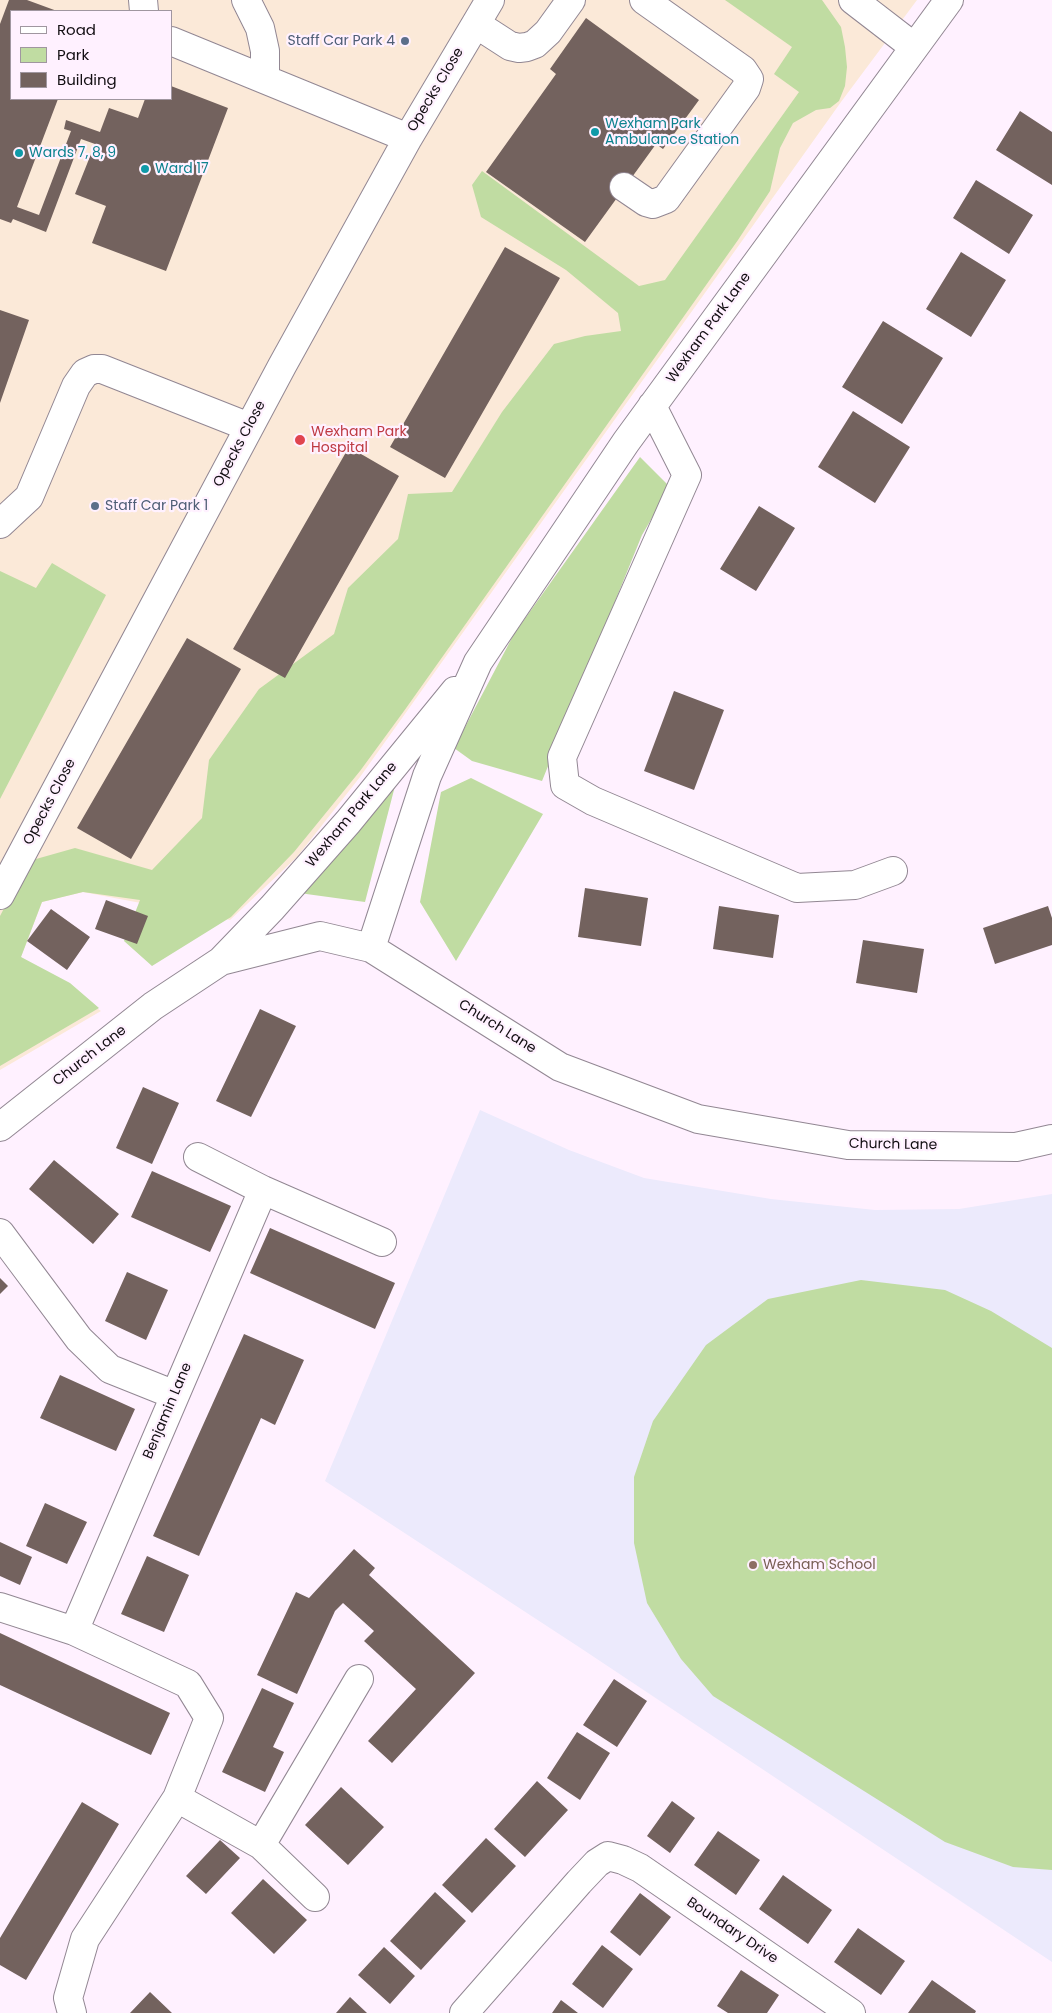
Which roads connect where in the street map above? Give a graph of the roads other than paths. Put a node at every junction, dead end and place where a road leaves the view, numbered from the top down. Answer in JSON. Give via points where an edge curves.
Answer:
{"nodes":[{"id":1,"x":246,"y":0,"type":"edge"},
{"id":2,"x":490,"y":0,"type":"edge"},
{"id":3,"x":571,"y":0,"type":"edge"},
{"id":4,"x":644,"y":0,"type":"edge"},
{"id":5,"x":853,"y":0,"type":"edge"},
{"id":6,"x":949,"y":0,"type":"edge"},
{"id":7,"x":476,"y":24,"type":"junction"},
{"id":8,"x":172,"y":41,"type":"edge"},
{"id":9,"x":914,"y":47,"type":"junction"},
{"id":10,"x":265,"y":78,"type":"junction"},
{"id":11,"x":408,"y":138,"type":"junction"},
{"id":12,"x":624,"y":187,"type":"dead end"},
{"id":13,"x":652,"y":406,"type":"junction"},
{"id":14,"x":249,"y":427,"type":"junction"},
{"id":15,"x":0,"y":524,"type":"edge"},
{"id":16,"x":478,"y":662,"type":"junction"},
{"id":17,"x":893,"y":871,"type":"dead end"},
{"id":18,"x":0,"y":895,"type":"edge"},
{"id":19,"x":371,"y":948,"type":"junction"},
{"id":20,"x":221,"y":961,"type":"junction"},
{"id":21,"x":0,"y":1127,"type":"edge"},
{"id":22,"x":1052,"y":1139,"type":"edge"},
{"id":23,"x":198,"y":1157,"type":"dead end"},
{"id":24,"x":263,"y":1190,"type":"junction"},
{"id":25,"x":0,"y":1232,"type":"edge"},
{"id":26,"x":382,"y":1242,"type":"dead end"},
{"id":27,"x":175,"y":1395,"type":"junction"},
{"id":28,"x":0,"y":1607,"type":"edge"},
{"id":29,"x":74,"y":1631,"type":"junction"},
{"id":30,"x":360,"y":1679,"type":"dead end"},
{"id":31,"x":177,"y":1798,"type":"junction"},
{"id":32,"x":261,"y":1845,"type":"junction"},
{"id":33,"x":315,"y":1897,"type":"dead end"},
{"id":34,"x":72,"y":2013,"type":"edge"},
{"id":35,"x":464,"y":2013,"type":"edge"},
{"id":36,"x":851,"y":2013,"type":"edge"}],
"edges":[{"from":1,"to":10,"type":"street","via":[[260,28],[265,51]]},
{"from":2,"to":7,"type":"street","name":"Opecks Close"},
{"from":3,"to":7,"type":"street","via":[[542,38],[528,47],[510,46]]},
{"from":4,"to":12,"type":"street","via":[[743,70],[749,79],[746,88],[666,199],[653,204]]},
{"from":5,"to":9,"type":"street"},
{"from":6,"to":9,"type":"street","name":"Wexham Park Lane"},
{"from":7,"to":11,"type":"street","name":"Opecks Close"},
{"from":8,"to":10,"type":"street"},
{"from":9,"to":13,"type":"street","name":"Wexham Park Lane"},
{"from":10,"to":11,"type":"street"},
{"from":11,"to":14,"type":"street","name":"Opecks Close"},
{"from":13,"to":16,"type":"street","name":"Wexham Park Lane"},
{"from":13,"to":17,"type":"street","via":[[687,475],[562,757],[565,785],[593,801],[797,888],[855,885]]},
{"from":14,"to":15,"type":"street","via":[[102,368],[94,369],[85,373],[76,386],[30,497]]},
{"from":14,"to":18,"type":"street","name":"Opecks Close"},
{"from":16,"to":19,"type":"street","name":"Wexham Park Lane","via":[[427,776]]},
{"from":16,"to":20,"type":"street","name":"Wexham Park Lane","via":[[348,822]]},
{"from":19,"to":20,"type":"street","name":"Church Lane","via":[[320,936]]},
{"from":19,"to":22,"type":"street","name":"Church Lane","via":[[560,1067],[698,1119],[848,1145],[1016,1147]]},
{"from":20,"to":21,"type":"street","name":"Church Lane","via":[[153,1006]]},
{"from":23,"to":24,"type":"street"},
{"from":24,"to":26,"type":"street"},
{"from":24,"to":27,"type":"street","name":"Benjamin Lane"},
{"from":25,"to":27,"type":"street","via":[[79,1339],[110,1369]]},
{"from":27,"to":29,"type":"street","name":"Benjamin Lane"},
{"from":28,"to":29,"type":"street"},
{"from":29,"to":31,"type":"street","via":[[188,1684],[209,1718]]},
{"from":30,"to":32,"type":"street"},
{"from":31,"to":32,"type":"street"},
{"from":31,"to":34,"type":"street","via":[[85,1939],[68,1998]]},
{"from":32,"to":33,"type":"street"},
{"from":35,"to":36,"type":"street","name":"Boundary Drive","via":[[597,1862],[608,1856],[640,1868]]}]}
